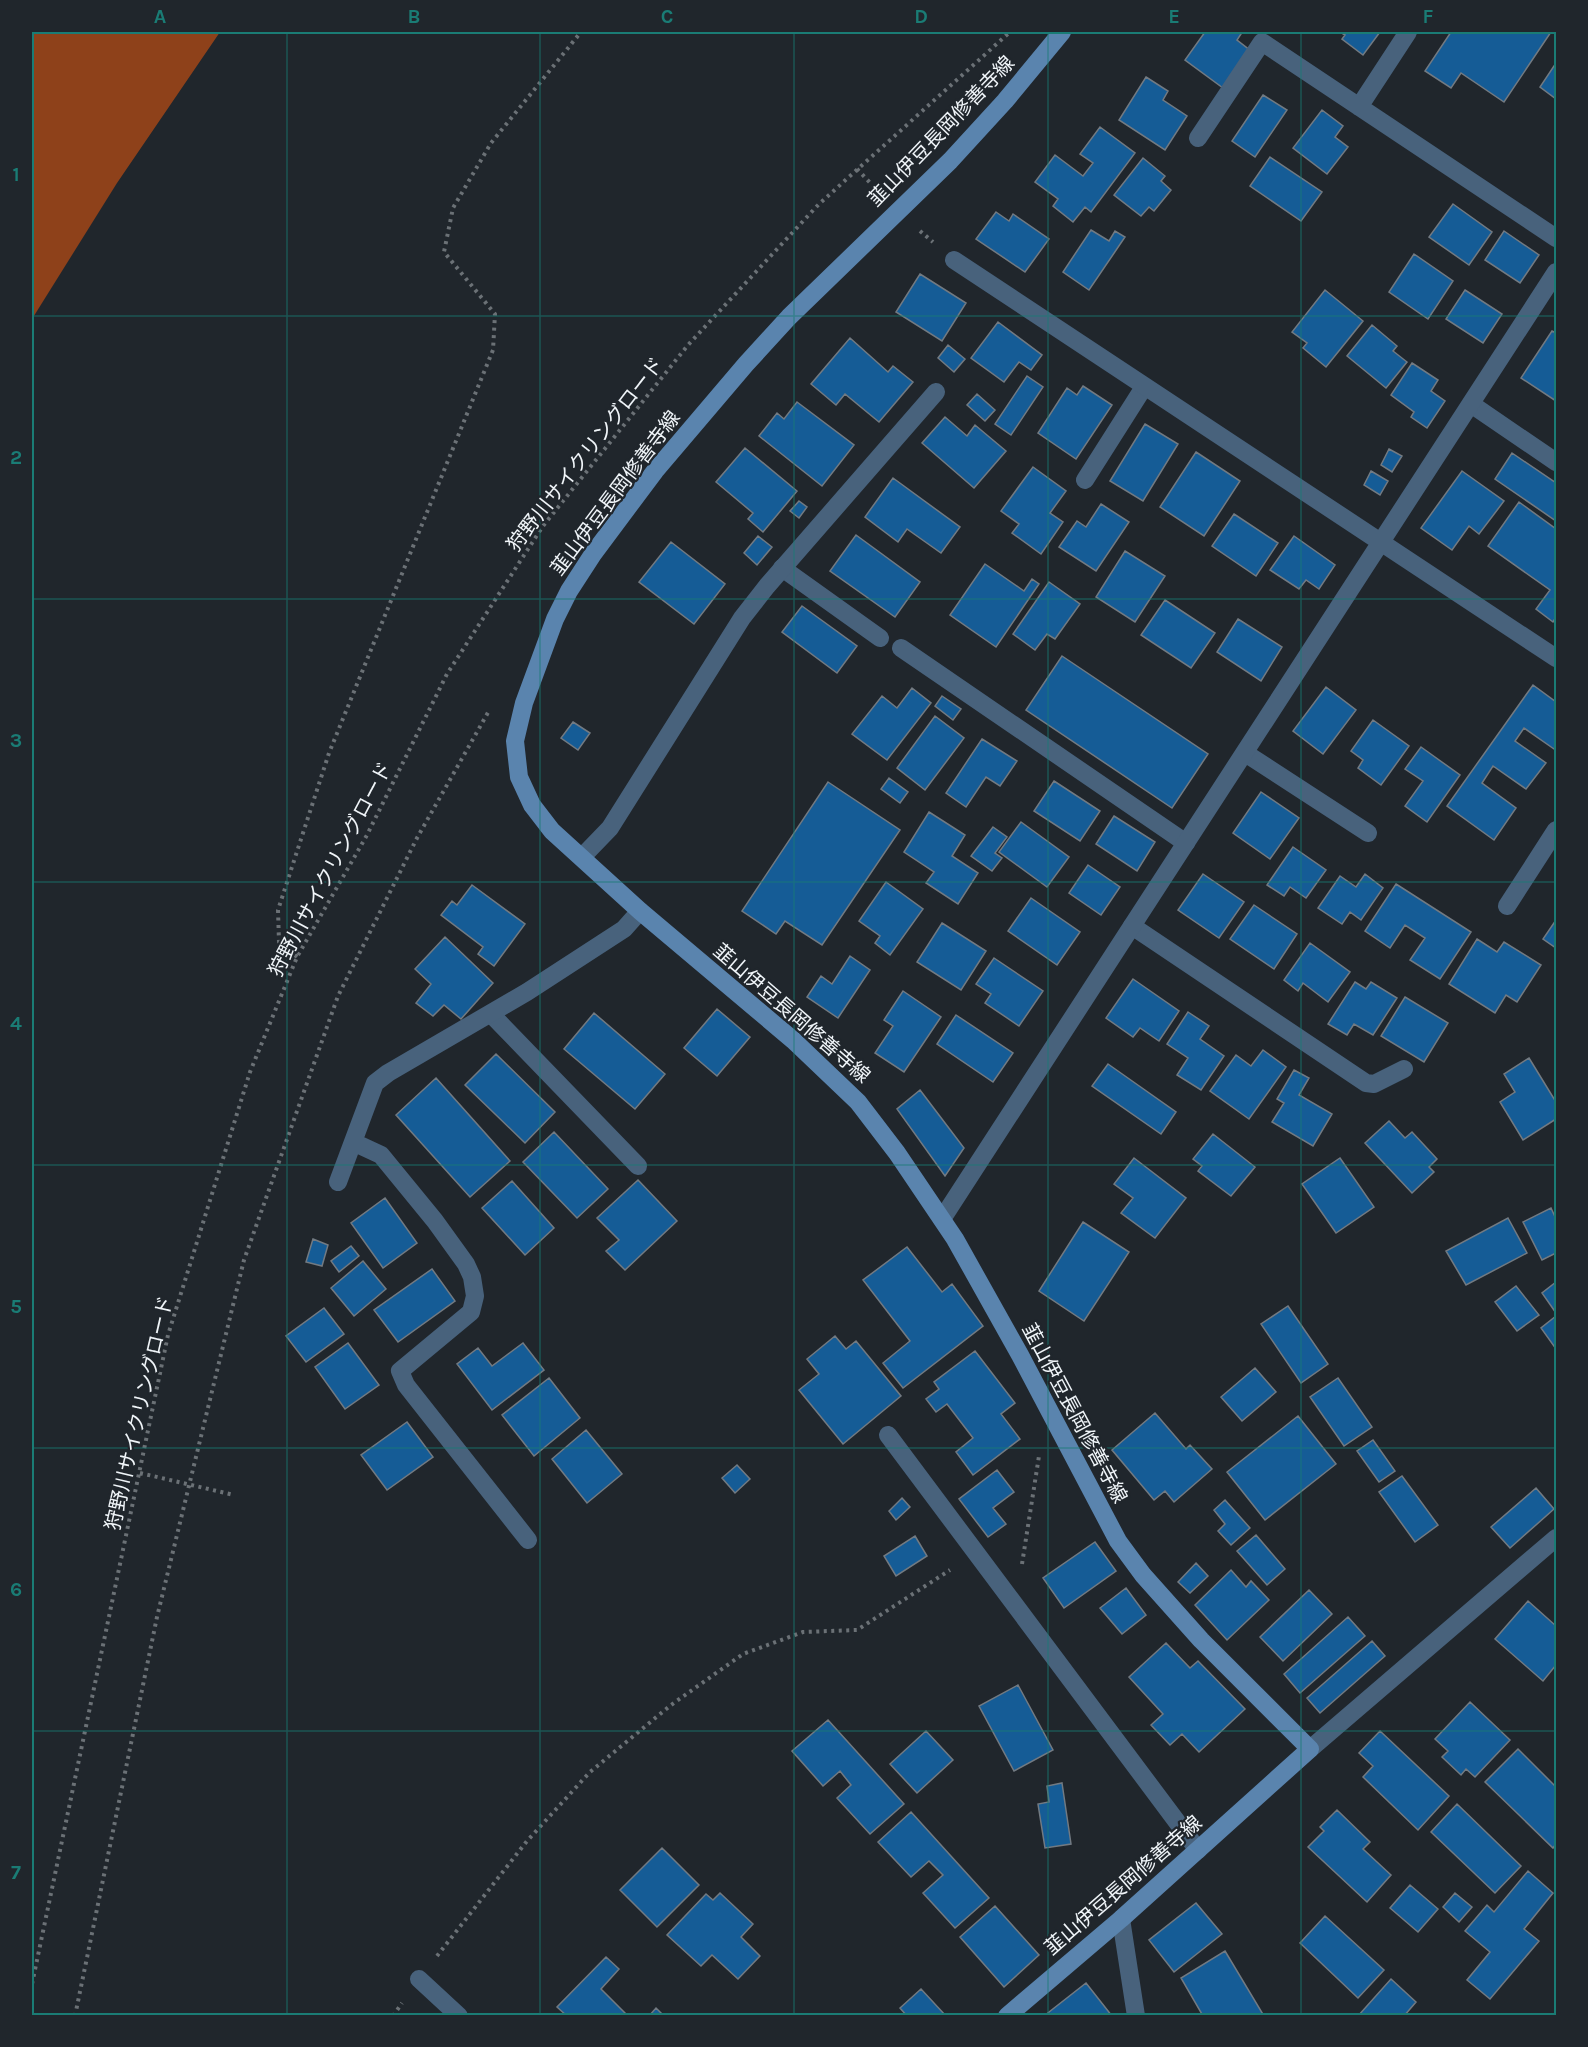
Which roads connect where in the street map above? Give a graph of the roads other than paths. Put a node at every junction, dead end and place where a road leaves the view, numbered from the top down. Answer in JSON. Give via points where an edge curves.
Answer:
{"nodes":[{"id":1,"x":1062,"y":32,"type":"edge"},
{"id":2,"x":1408,"y":32,"type":"edge"},
{"id":3,"x":1359,"y":107,"type":"junction"},
{"id":4,"x":1198,"y":138,"type":"dead end"},
{"id":5,"x":1557,"y":238,"type":"edge"},
{"id":6,"x":954,"y":260,"type":"dead end"},
{"id":7,"x":1557,"y":272,"type":"edge"},
{"id":8,"x":1144,"y":387,"type":"junction"},
{"id":9,"x":936,"y":392,"type":"dead end"},
{"id":10,"x":1471,"y":404,"type":"junction"},
{"id":11,"x":1557,"y":462,"type":"edge"},
{"id":12,"x":1085,"y":480,"type":"dead end"},
{"id":13,"x":1381,"y":541,"type":"junction"},
{"id":14,"x":782,"y":568,"type":"junction"},
{"id":15,"x":880,"y":638,"type":"dead end"},
{"id":16,"x":901,"y":648,"type":"dead end"},
{"id":17,"x":1557,"y":658,"type":"edge"},
{"id":18,"x":1245,"y":753,"type":"junction"},
{"id":19,"x":1557,"y":830,"type":"edge"},
{"id":20,"x":1368,"y":833,"type":"dead end"},
{"id":21,"x":1186,"y":843,"type":"junction"},
{"id":22,"x":582,"y":857,"type":"junction"},
{"id":23,"x":1507,"y":906,"type":"dead end"},
{"id":24,"x":640,"y":911,"type":"junction"},
{"id":25,"x":1132,"y":926,"type":"junction"},
{"id":26,"x":491,"y":1014,"type":"junction"},
{"id":27,"x":1404,"y":1069,"type":"dead end"},
{"id":28,"x":353,"y":1142,"type":"junction"},
{"id":29,"x":638,"y":1166,"type":"dead end"},
{"id":30,"x":338,"y":1182,"type":"dead end"},
{"id":31,"x":942,"y":1219,"type":"junction"},
{"id":32,"x":888,"y":1435,"type":"dead end"},
{"id":33,"x":1557,"y":1538,"type":"edge"},
{"id":34,"x":528,"y":1540,"type":"dead end"},
{"id":35,"x":1310,"y":1749,"type":"junction"},
{"id":36,"x":1198,"y":1850,"type":"junction"},
{"id":37,"x":1121,"y":1919,"type":"junction"},
{"id":38,"x":419,"y":1979,"type":"road end"},
{"id":39,"x":459,"y":2016,"type":"edge"},
{"id":40,"x":1007,"y":2016,"type":"edge"},
{"id":41,"x":1136,"y":2016,"type":"edge"}],
"edges":[{"from":1,"to":22,"type":"main road","name":"韮山伊豆長岡修善寺線","via":[[950,161],[746,364],[656,471],[568,591],[524,703],[515,741],[519,777],[532,805],[552,831]]},
{"from":2,"to":3,"type":"street"},
{"from":3,"to":4,"type":"street","via":[[1262,42]]},
{"from":3,"to":5,"type":"street"},
{"from":6,"to":8,"type":"street"},
{"from":7,"to":10,"type":"street"},
{"from":8,"to":12,"type":"street"},
{"from":8,"to":13,"type":"street"},
{"from":9,"to":14,"type":"street"},
{"from":10,"to":11,"type":"street"},
{"from":10,"to":13,"type":"street"},
{"from":13,"to":17,"type":"street"},
{"from":13,"to":18,"type":"street"},
{"from":14,"to":15,"type":"street"},
{"from":14,"to":22,"type":"street","via":[[742,618],[610,828]]},
{"from":16,"to":21,"type":"street"},
{"from":18,"to":20,"type":"street"},
{"from":18,"to":21,"type":"street"},
{"from":19,"to":23,"type":"street"},
{"from":21,"to":25,"type":"street"},
{"from":22,"to":24,"type":"main road","name":"韮山伊豆長岡修善寺線"},
{"from":24,"to":26,"type":"street","via":[[624,929]]},
{"from":24,"to":31,"type":"main road","name":"韮山伊豆長岡修善寺線","via":[[793,1040],[858,1102]]},
{"from":25,"to":27,"type":"street","via":[[1366,1083],[1374,1084]]},
{"from":25,"to":31,"type":"street"},
{"from":26,"to":28,"type":"street","via":[[375,1083]]},
{"from":26,"to":29,"type":"street"},
{"from":28,"to":30,"type":"street"},
{"from":28,"to":34,"type":"street","via":[[381,1155],[435,1221],[472,1277],[475,1296],[471,1312],[400,1371],[406,1385]]},
{"from":31,"to":35,"type":"main road","name":"韮山伊豆長岡修善寺線","via":[[1118,1542],[1201,1640]]},
{"from":32,"to":36,"type":"street"},
{"from":33,"to":35,"type":"street"},
{"from":35,"to":36,"type":"main road","name":"韮山伊豆長岡修善寺線"},
{"from":36,"to":37,"type":"main road","name":"韮山伊豆長岡修善寺線"},
{"from":37,"to":40,"type":"main road","name":"韮山伊豆長岡修善寺線"},
{"from":37,"to":41,"type":"street"},
{"from":38,"to":39,"type":"street"}]}
